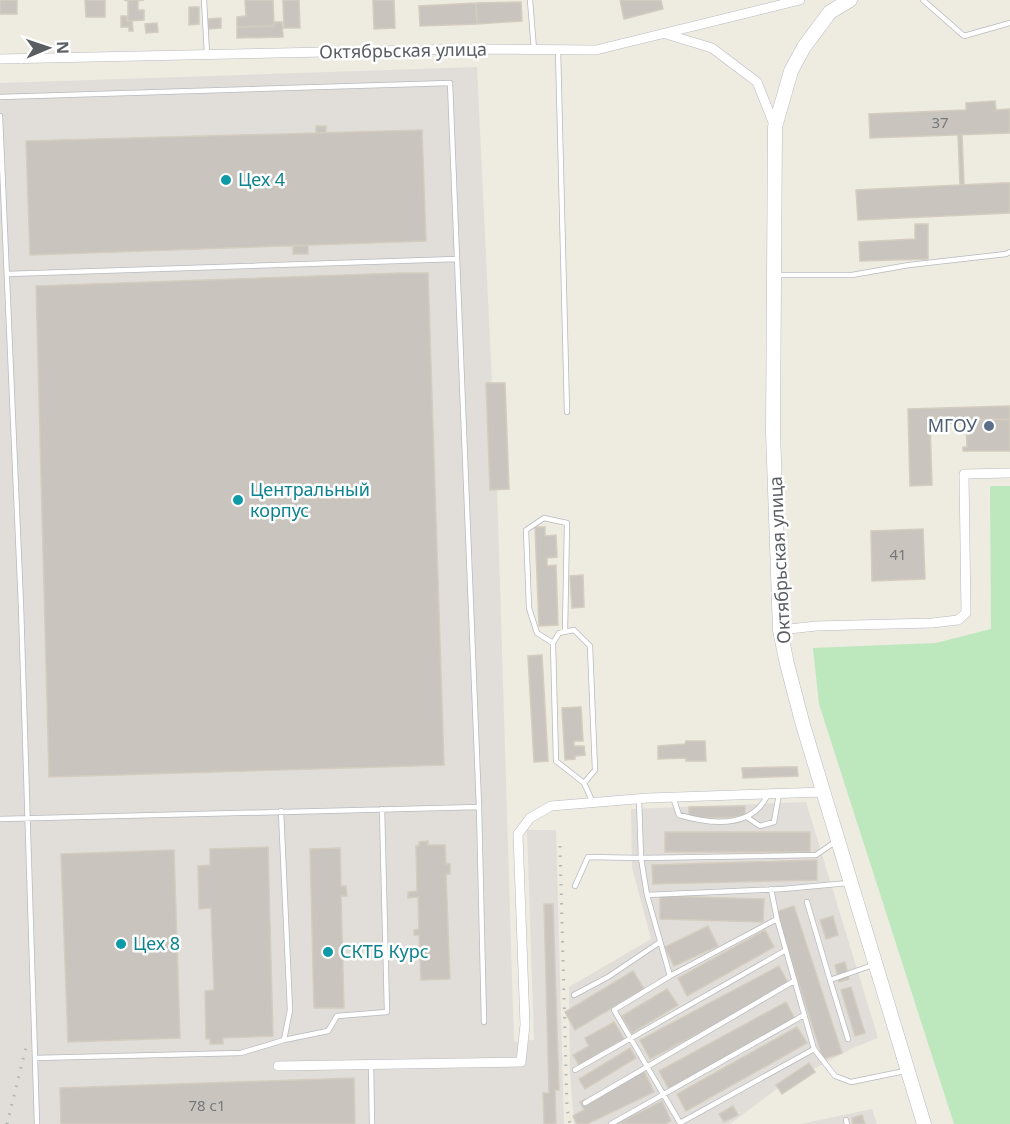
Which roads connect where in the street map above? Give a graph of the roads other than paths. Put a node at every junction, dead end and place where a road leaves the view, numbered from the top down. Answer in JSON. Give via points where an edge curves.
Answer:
{"nodes":[{"id":1,"x":204,"y":0,"type":"edge"},
{"id":2,"x":530,"y":0,"type":"edge"},
{"id":3,"x":800,"y":0,"type":"edge"},
{"id":4,"x":850,"y":0,"type":"edge"},
{"id":5,"x":922,"y":0,"type":"edge"},
{"id":6,"x":1010,"y":23,"type":"edge"},
{"id":7,"x":664,"y":34,"type":"junction"},
{"id":8,"x":534,"y":50,"type":"junction"},
{"id":9,"x":558,"y":50,"type":"junction"},
{"id":10,"x":207,"y":54,"type":"junction"},
{"id":11,"x":0,"y":59,"type":"edge"},
{"id":12,"x":0,"y":97,"type":"edge"},
{"id":13,"x":0,"y":116,"type":"edge"},
{"id":14,"x":775,"y":127,"type":"junction"},
{"id":15,"x":1010,"y":252,"type":"edge"},
{"id":16,"x":457,"y":259,"type":"junction"},
{"id":17,"x":7,"y":274,"type":"junction"},
{"id":18,"x":775,"y":275,"type":"junction"},
{"id":19,"x":567,"y":412,"type":"dead end"},
{"id":20,"x":1010,"y":472,"type":"edge"},
{"id":21,"x":780,"y":630,"type":"junction"},
{"id":22,"x":565,"y":632,"type":"junction"},
{"id":23,"x":553,"y":643,"type":"junction"},
{"id":24,"x":584,"y":783,"type":"junction"},
{"id":25,"x":824,"y":792,"type":"junction"},
{"id":26,"x":768,"y":794,"type":"junction"},
{"id":27,"x":779,"y":794,"type":"junction"},
{"id":28,"x":673,"y":797,"type":"junction"},
{"id":29,"x":639,"y":799,"type":"junction"},
{"id":30,"x":593,"y":803,"type":"junction"},
{"id":31,"x":479,"y":807,"type":"junction"},
{"id":32,"x":382,"y":809,"type":"junction"},
{"id":33,"x":281,"y":811,"type":"junction"},
{"id":34,"x":28,"y":817,"type":"junction"},
{"id":35,"x":748,"y":818,"type":"junction"},
{"id":36,"x":0,"y":819,"type":"edge"},
{"id":37,"x":839,"y":840,"type":"junction"},
{"id":38,"x":641,"y":858,"type":"junction"},
{"id":39,"x":851,"y":882,"type":"junction"},
{"id":40,"x":574,"y":886,"type":"dead end"},
{"id":41,"x":771,"y":889,"type":"junction"},
{"id":42,"x":647,"y":896,"type":"junction"},
{"id":43,"x":807,"y":902,"type":"dead end"},
{"id":44,"x":777,"y":919,"type":"junction"},
{"id":45,"x":660,"y":942,"type":"junction"},
{"id":46,"x":786,"y":950,"type":"junction"},
{"id":47,"x":876,"y":964,"type":"junction"},
{"id":48,"x":670,"y":976,"type":"junction"},
{"id":49,"x":830,"y":980,"type":"junction"},
{"id":50,"x":794,"y":981,"type":"junction"},
{"id":51,"x":573,"y":995,"type":"dead end"},
{"id":52,"x":804,"y":1015,"type":"junction"},
{"id":53,"x":484,"y":1022,"type":"dead end"},
{"id":54,"x":631,"y":1039,"type":"junction"},
{"id":55,"x":284,"y":1040,"type":"junction"},
{"id":56,"x":848,"y":1040,"type":"dead end"},
{"id":57,"x":814,"y":1049,"type":"junction"},
{"id":58,"x":35,"y":1058,"type":"junction"},
{"id":59,"x":371,"y":1065,"type":"junction"},
{"id":60,"x":278,"y":1066,"type":"dead end"},
{"id":61,"x":647,"y":1067,"type":"junction"},
{"id":62,"x":575,"y":1070,"type":"dead end"},
{"id":63,"x":908,"y":1070,"type":"junction"},
{"id":64,"x":663,"y":1094,"type":"junction"},
{"id":65,"x":585,"y":1103,"type":"dead end"},
{"id":66,"x":37,"y":1124,"type":"edge"},
{"id":67,"x":372,"y":1124,"type":"edge"},
{"id":68,"x":611,"y":1124,"type":"edge"},
{"id":69,"x":679,"y":1124,"type":"edge"},
{"id":70,"x":924,"y":1124,"type":"edge"}],
"edges":[{"from":1,"to":10,"type":"lane"},
{"from":2,"to":8,"type":"lane"},
{"from":3,"to":7,"type":"street","name":"Октябрьская улица"},
{"from":4,"to":14,"type":"main road","name":"Октябрьская улица","via":[[830,12],[804,46]]},
{"from":5,"to":6,"type":"lane","via":[[964,36]]},
{"from":7,"to":9,"type":"street","name":"Октябрьская улица","via":[[596,50]]},
{"from":7,"to":14,"type":"street","via":[[712,48],[757,82]]},
{"from":8,"to":9,"type":"street","name":"Октябрьская улица"},
{"from":8,"to":10,"type":"street","name":"Октябрьская улица"},
{"from":9,"to":19,"type":"lane"},
{"from":10,"to":11,"type":"street","name":"Октябрьская улица"},
{"from":12,"to":16,"type":"lane","via":[[450,83]]},
{"from":13,"to":17,"type":"lane"},
{"from":14,"to":18,"type":"main road","name":"Октябрьская улица"},
{"from":15,"to":18,"type":"lane","via":[[852,275]]},
{"from":16,"to":17,"type":"lane"},
{"from":16,"to":31,"type":"lane"},
{"from":17,"to":34,"type":"lane"},
{"from":18,"to":21,"type":"main road","name":"Октябрьская улица","via":[[773,432]]},
{"from":20,"to":21,"type":"street","via":[[964,474],[966,613],[958,620]]},
{"from":21,"to":25,"type":"main road","name":"Октябрьская улица"},
{"from":22,"to":23,"type":"lane","via":[[559,633]]},
{"from":22,"to":23,"type":"lane","via":[[567,523],[544,518],[526,530],[529,608],[537,633]]},
{"from":22,"to":24,"type":"lane","via":[[574,630],[590,646],[595,770]]},
{"from":23,"to":24,"type":"lane","via":[[556,761]]},
{"from":24,"to":30,"type":"lane"},
{"from":25,"to":27,"type":"street"},
{"from":25,"to":37,"type":"main road","name":"Октябрьская улица"},
{"from":26,"to":27,"type":"street"},
{"from":26,"to":28,"type":"street"},
{"from":26,"to":35,"type":"lane"},
{"from":27,"to":35,"type":"lane","via":[[774,822],[760,826]]},
{"from":28,"to":29,"type":"street"},
{"from":28,"to":35,"type":"lane","via":[[679,815],[706,823]]},
{"from":29,"to":30,"type":"street"},
{"from":29,"to":38,"type":"lane"},
{"from":30,"to":59,"type":"street","via":[[551,806],[530,818],[518,834],[525,1026],[521,1062]]},
{"from":31,"to":32,"type":"lane"},
{"from":31,"to":53,"type":"lane"},
{"from":32,"to":33,"type":"lane"},
{"from":32,"to":55,"type":"lane","via":[[387,1012],[337,1016],[328,1031]]},
{"from":33,"to":34,"type":"lane"},
{"from":33,"to":55,"type":"lane","via":[[290,1010]]},
{"from":34,"to":36,"type":"lane"},
{"from":34,"to":58,"type":"lane"},
{"from":37,"to":38,"type":"lane","via":[[816,855]]},
{"from":37,"to":39,"type":"main road","name":"Октябрьская улица"},
{"from":38,"to":40,"type":"lane","via":[[588,857]]},
{"from":38,"to":42,"type":"lane"},
{"from":39,"to":41,"type":"lane"},
{"from":39,"to":47,"type":"main road","name":"Октябрьская улица"},
{"from":41,"to":42,"type":"lane"},
{"from":41,"to":44,"type":"lane"},
{"from":42,"to":45,"type":"lane"},
{"from":43,"to":49,"type":"lane"},
{"from":44,"to":46,"type":"lane"},
{"from":44,"to":48,"type":"lane"},
{"from":45,"to":48,"type":"lane"},
{"from":45,"to":51,"type":"lane"},
{"from":46,"to":50,"type":"lane"},
{"from":46,"to":54,"type":"lane"},
{"from":47,"to":49,"type":"lane"},
{"from":47,"to":63,"type":"main road","name":"Октябрьская улица"},
{"from":48,"to":54,"type":"lane","via":[[614,1010]]},
{"from":49,"to":56,"type":"lane"},
{"from":50,"to":52,"type":"lane"},
{"from":50,"to":61,"type":"lane"},
{"from":52,"to":57,"type":"lane"},
{"from":52,"to":64,"type":"lane"},
{"from":54,"to":61,"type":"lane"},
{"from":54,"to":62,"type":"lane"},
{"from":55,"to":58,"type":"lane","via":[[241,1053]]},
{"from":57,"to":63,"type":"lane","via":[[835,1076],[851,1082]]},
{"from":57,"to":69,"type":"lane"},
{"from":58,"to":66,"type":"lane"},
{"from":59,"to":60,"type":"street"},
{"from":59,"to":67,"type":"lane"},
{"from":61,"to":64,"type":"lane"},
{"from":61,"to":65,"type":"lane"},
{"from":63,"to":70,"type":"main road","name":"Октябрьская улица"},
{"from":64,"to":68,"type":"lane"},
{"from":64,"to":69,"type":"lane"}]}
